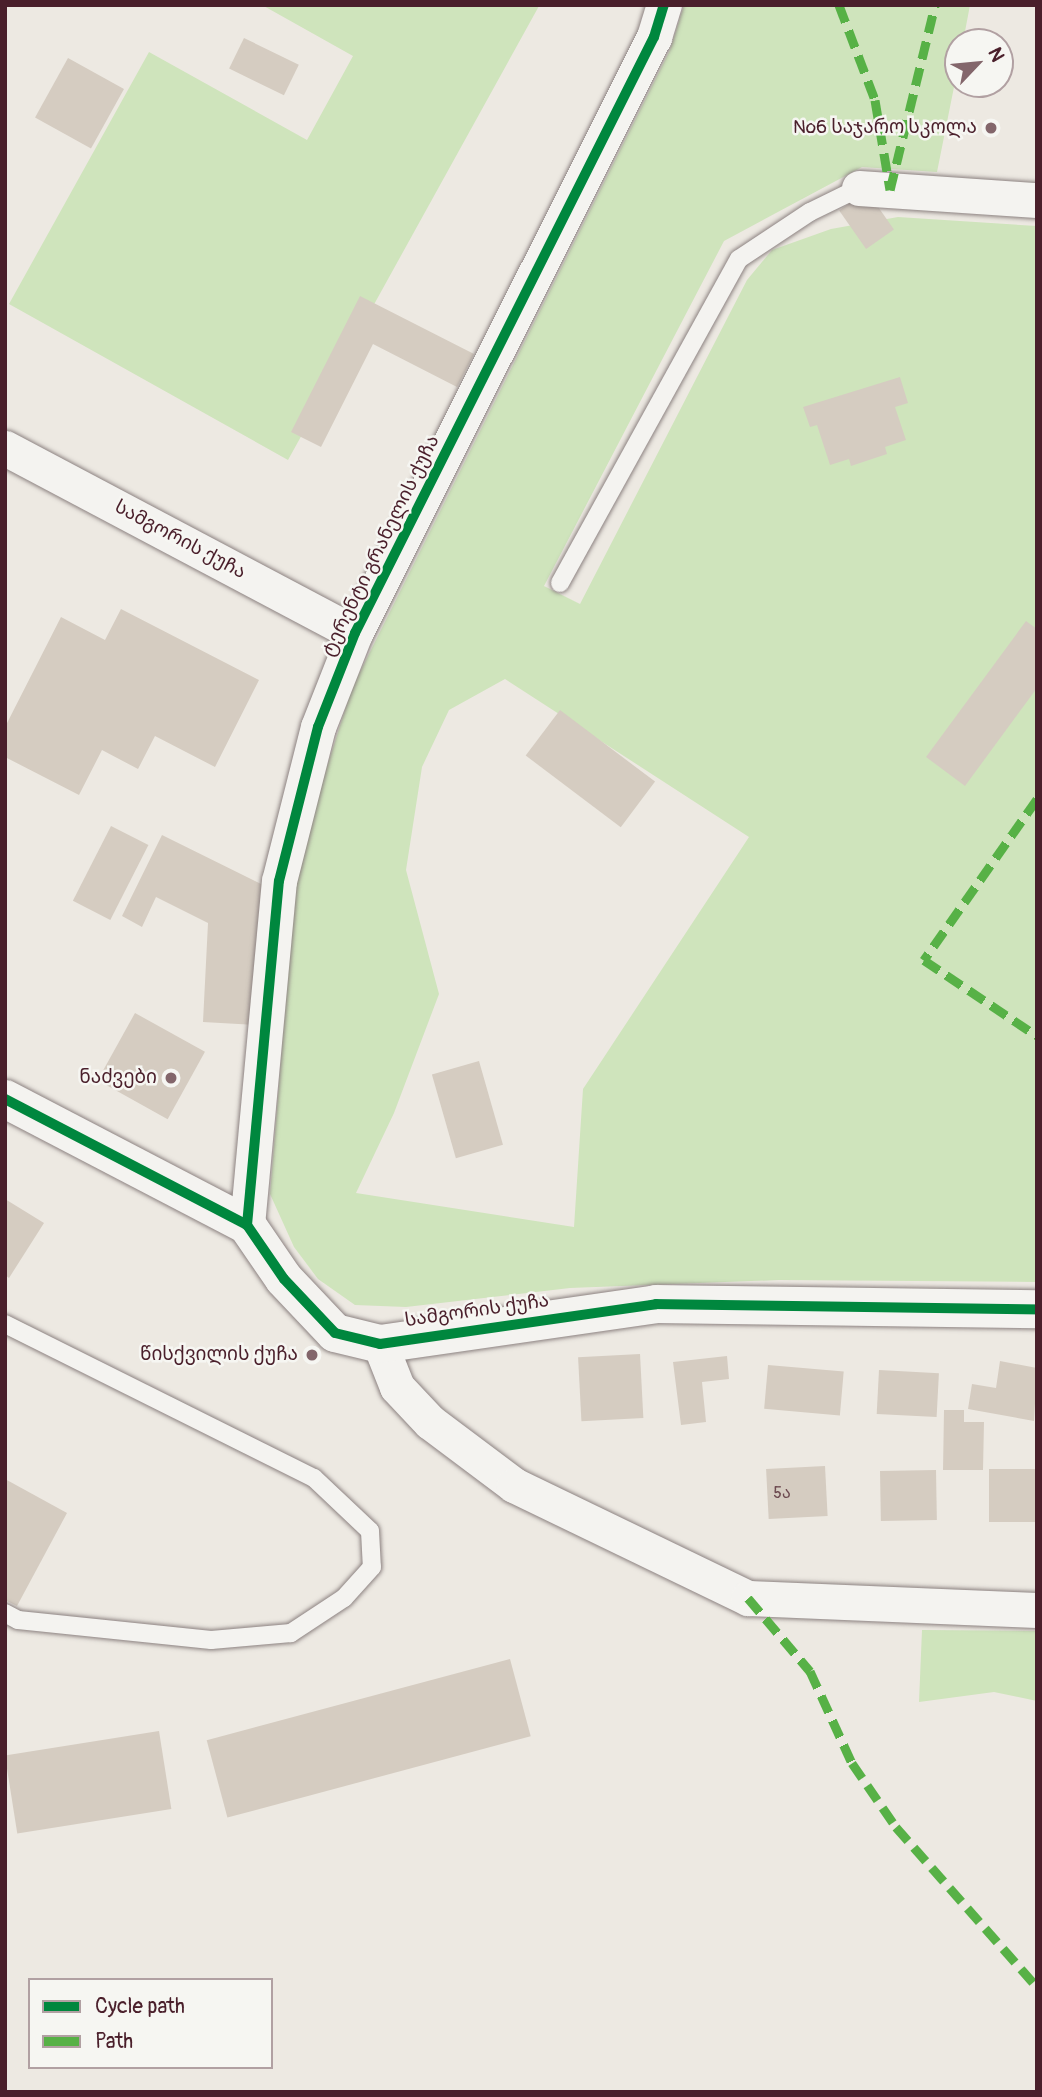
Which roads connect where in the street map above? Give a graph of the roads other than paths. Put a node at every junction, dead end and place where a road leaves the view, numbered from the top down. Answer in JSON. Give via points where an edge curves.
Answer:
{"nodes":[{"id":1,"x":664,"y":5,"type":"edge"},
{"id":2,"x":859,"y":188,"type":"joint"},
{"id":3,"x":1037,"y":200,"type":"edge"},
{"id":4,"x":5,"y":448,"type":"edge"},
{"id":5,"x":560,"y":583,"type":"dead end"},
{"id":6,"x":355,"y":632,"type":"junction"},
{"id":7,"x":10,"y":1110,"type":"edge"},
{"id":8,"x":247,"y":1224,"type":"junction"},
{"id":9,"x":1037,"y":1309,"type":"edge"},
{"id":10,"x":5,"y":1324,"type":"edge"},
{"id":11,"x":380,"y":1344,"type":"junction"},
{"id":12,"x":1037,"y":1610,"type":"edge"},
{"id":13,"x":5,"y":1613,"type":"edge"}],
"edges":[{"from":1,"to":6,"type":"street","name":"ტერენტი გრანელის ქუჩა","via":[[654,37]]},
{"from":2,"to":3,"type":"street"},
{"from":2,"to":5,"type":"lane","via":[[810,212],[739,259]]},
{"from":4,"to":6,"type":"street","name":"სამგორის ქუჩა"},
{"from":6,"to":8,"type":"street","name":"ტერენტი გრანელის ქუჩა","via":[[318,727],[279,881]]},
{"from":7,"to":8,"type":"street","name":"სამგორის ქუჩა"},
{"from":8,"to":11,"type":"street","name":"სამგორის ქუჩა","via":[[285,1279],[335,1333]]},
{"from":9,"to":11,"type":"street","name":"სამგორის ქუჩა","via":[[656,1304]]},
{"from":10,"to":13,"type":"lane","via":[[313,1478],[370,1531],[372,1567],[344,1598],[290,1633],[211,1640],[18,1620]]},
{"from":11,"to":12,"type":"street","name":"სამგორის ქუჩა","via":[[397,1387],[430,1422],[514,1485],[748,1598]]}]}
